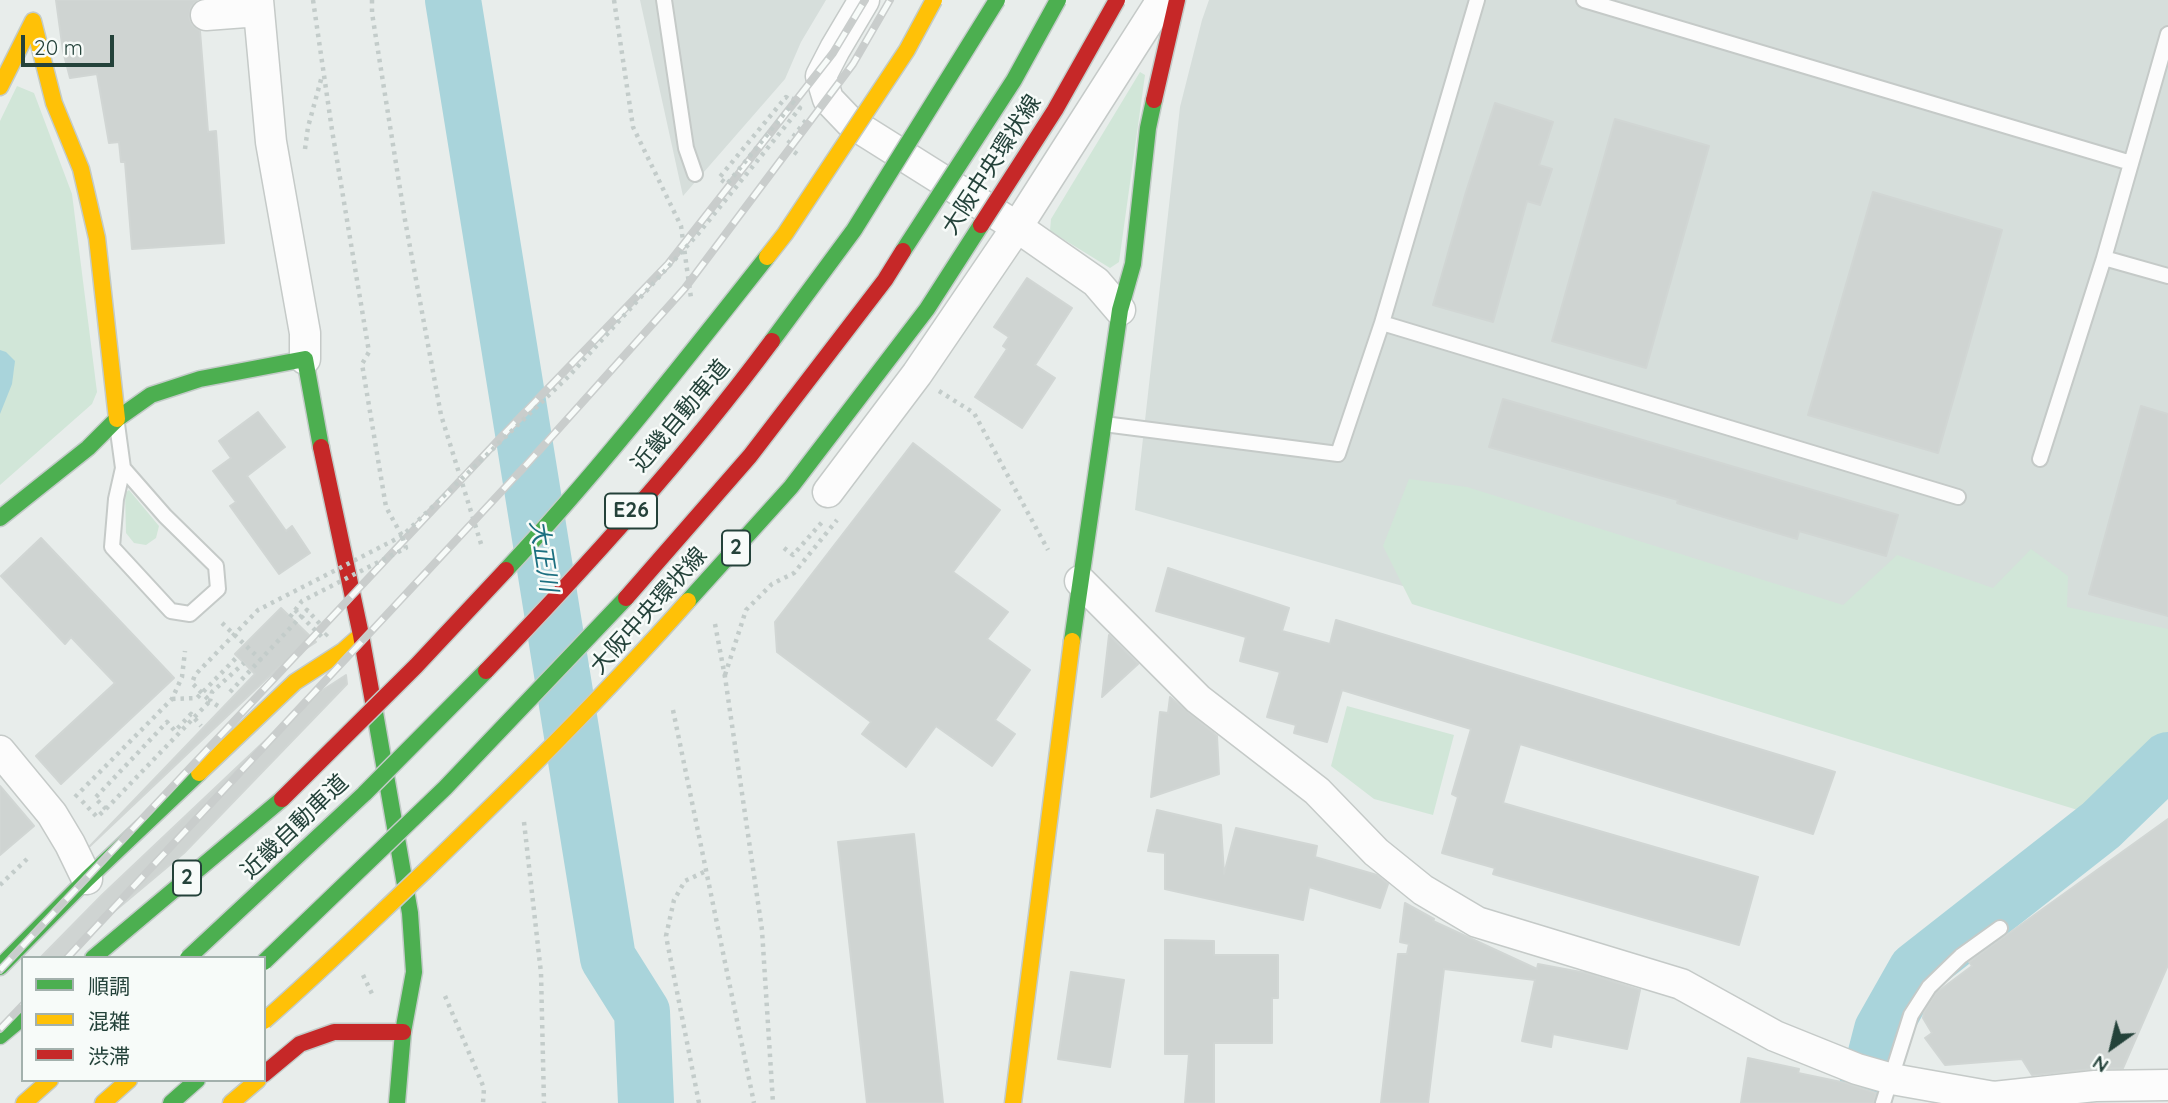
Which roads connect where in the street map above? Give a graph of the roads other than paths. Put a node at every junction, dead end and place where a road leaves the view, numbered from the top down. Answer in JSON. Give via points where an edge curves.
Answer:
{"nodes":[{"id":1,"x":664,"y":0,"type":"edge"},
{"id":2,"x":864,"y":0,"type":"edge"},
{"id":3,"x":934,"y":0,"type":"edge"},
{"id":4,"x":997,"y":0,"type":"edge"},
{"id":5,"x":1058,"y":0,"type":"edge"},
{"id":6,"x":1118,"y":0,"type":"edge"},
{"id":7,"x":1163,"y":0,"type":"edge"},
{"id":8,"x":1177,"y":0,"type":"edge"},
{"id":9,"x":1477,"y":0,"type":"edge"},
{"id":10,"x":1584,"y":0,"type":"edge"},
{"id":11,"x":258,"y":6,"type":"edge"},
{"id":12,"x":31,"y":10,"type":"edge"},
{"id":13,"x":206,"y":15,"type":"dead end"},
{"id":14,"x":2168,"y":34,"type":"edge"},
{"id":15,"x":0,"y":87,"type":"edge"},
{"id":16,"x":2131,"y":163,"type":"junction"},
{"id":17,"x":695,"y":174,"type":"dead end"},
{"id":18,"x":1017,"y":228,"type":"junction"},
{"id":19,"x":2104,"y":258,"type":"junction"},
{"id":20,"x":2168,"y":276,"type":"edge"},
{"id":21,"x":1120,"y":310,"type":"junction"},
{"id":22,"x":1382,"y":323,"type":"junction"},
{"id":23,"x":305,"y":359,"type":"junction"},
{"id":24,"x":117,"y":419,"type":"junction"},
{"id":25,"x":1102,"y":424,"type":"junction"},
{"id":26,"x":2040,"y":459,"type":"dead end"},
{"id":27,"x":123,"y":468,"type":"junction"},
{"id":28,"x":1958,"y":497,"type":"dead end"},
{"id":29,"x":835,"y":502,"type":"road end"},
{"id":30,"x":0,"y":518,"type":"edge"},
{"id":31,"x":1080,"y":581,"type":"junction"},
{"id":32,"x":361,"y":635,"type":"junction"},
{"id":33,"x":0,"y":751,"type":"edge"},
{"id":34,"x":87,"y":879,"type":"junction"},
{"id":35,"x":2000,"y":928,"type":"dead end"},
{"id":36,"x":95,"y":956,"type":"edge"},
{"id":37,"x":190,"y":956,"type":"edge"},
{"id":38,"x":266,"y":960,"type":"edge"},
{"id":39,"x":0,"y":967,"type":"edge"},
{"id":40,"x":21,"y":1019,"type":"edge"},
{"id":41,"x":266,"y":1019,"type":"edge"},
{"id":42,"x":403,"y":1032,"type":"junction"},
{"id":43,"x":0,"y":1037,"type":"edge"},
{"id":44,"x":266,"y":1072,"type":"edge"},
{"id":45,"x":1878,"y":1081,"type":"edge"},
{"id":46,"x":48,"y":1082,"type":"edge"},
{"id":47,"x":127,"y":1082,"type":"edge"},
{"id":48,"x":195,"y":1082,"type":"edge"},
{"id":49,"x":255,"y":1082,"type":"edge"},
{"id":50,"x":2168,"y":1085,"type":"edge"},
{"id":51,"x":24,"y":1103,"type":"edge"},
{"id":52,"x":103,"y":1103,"type":"edge"},
{"id":53,"x":171,"y":1103,"type":"edge"},
{"id":54,"x":231,"y":1103,"type":"edge"},
{"id":55,"x":397,"y":1103,"type":"edge"},
{"id":56,"x":1013,"y":1103,"type":"edge"}],
"edges":[{"from":1,"to":17,"type":"lane","via":[[685,148]]},
{"from":2,"to":18,"type":"street","via":[[821,76],[828,99],[850,122]]},
{"from":3,"to":36,"type":"main road","number":"2","bridge":true,"via":[[907,50],[785,234],[548,525],[416,666],[282,799]]},
{"from":4,"to":37,"type":"main road","name":"近畿自動車道","number":"E26","bridge":true,"via":[[840,251],[715,415],[570,582],[414,745]]},
{"from":5,"to":38,"type":"main road","number":"E26","bridge":true,"via":[[1014,80],[885,280],[750,456],[608,618],[445,788]]},
{"from":6,"to":41,"type":"main road","name":"大阪中央環状線","number":"2","bridge":true,"via":[[1055,110],[927,309],[791,487],[598,700],[501,799]]},
{"from":7,"to":18,"type":"street"},
{"from":8,"to":21,"type":"main road","via":[[1148,128],[1133,264]]},
{"from":9,"to":22,"type":"lane"},
{"from":10,"to":16,"type":"lane"},
{"from":11,"to":13,"type":"street"},
{"from":11,"to":23,"type":"street","via":[[271,142],[305,333]]},
{"from":12,"to":15,"type":"main road"},
{"from":12,"to":24,"type":"main road","via":[[54,103],[81,169],[97,237]]},
{"from":14,"to":16,"type":"lane"},
{"from":16,"to":19,"type":"lane"},
{"from":18,"to":21,"type":"street","via":[[1096,282]]},
{"from":18,"to":29,"type":"street"},
{"from":19,"to":20,"type":"lane"},
{"from":19,"to":26,"type":"lane"},
{"from":21,"to":25,"type":"main road"},
{"from":22,"to":25,"type":"lane","via":[[1338,454]]},
{"from":22,"to":28,"type":"lane"},
{"from":23,"to":24,"type":"main road","via":[[174,387],[151,395]]},
{"from":23,"to":32,"type":"main road"},
{"from":24,"to":27,"type":"lane"},
{"from":24,"to":30,"type":"main road","via":[[88,449]]},
{"from":25,"to":31,"type":"main road"},
{"from":27,"to":27,"type":"lane","via":[[216,566],[218,589],[190,614],[171,611],[112,547]]},
{"from":31,"to":45,"type":"street","via":[[1198,699],[1317,791],[1376,852],[1423,890],[1477,922],[1681,984],[1775,1036]]},
{"from":31,"to":56,"type":"main road"},
{"from":32,"to":34,"type":"main road","via":[[295,682]]},
{"from":32,"to":42,"type":"main road","via":[[411,924],[414,972]]},
{"from":33,"to":34,"type":"street","via":[[52,814]]},
{"from":34,"to":39,"type":"main road"},
{"from":35,"to":45,"type":"lane","via":[[1929,987]]},
{"from":40,"to":43,"type":"main road"},
{"from":42,"to":44,"type":"main road","via":[[334,1032],[300,1044]]},
{"from":42,"to":55,"type":"main road"},
{"from":45,"to":50,"type":"street","via":[[1994,1097],[2095,1086]]},
{"from":46,"to":51,"type":"main road"},
{"from":47,"to":52,"type":"main road"},
{"from":48,"to":53,"type":"main road"},
{"from":49,"to":54,"type":"main road"}]}
